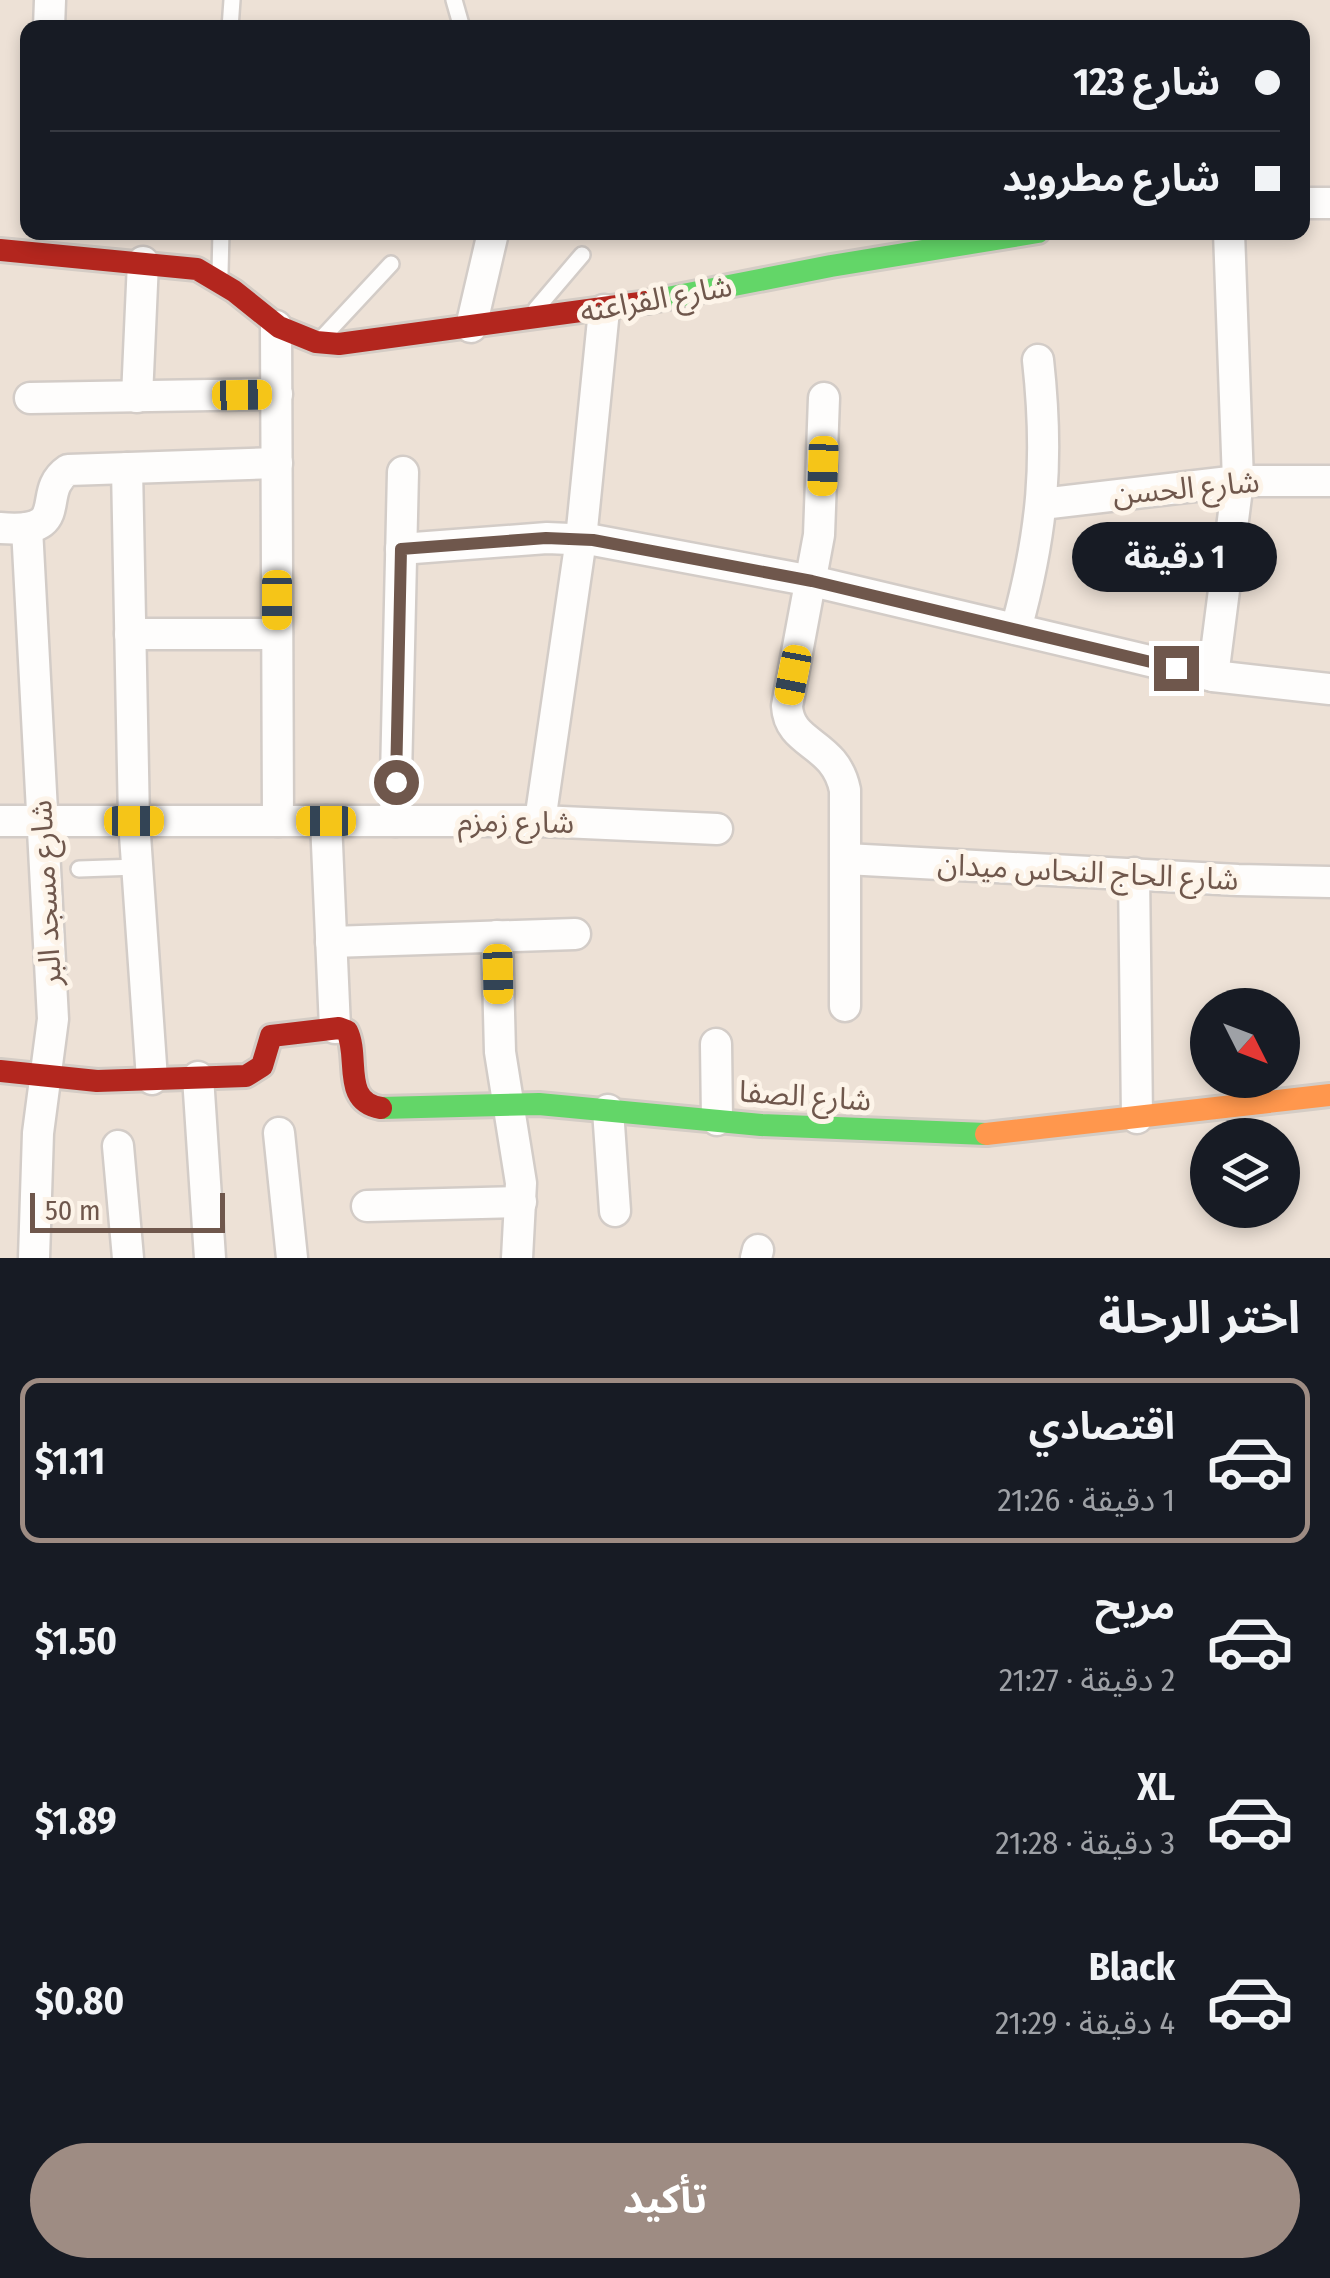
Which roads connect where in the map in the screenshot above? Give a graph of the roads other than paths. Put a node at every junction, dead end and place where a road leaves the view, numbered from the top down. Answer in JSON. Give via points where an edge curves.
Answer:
{"nodes":[{"id":1,"x":221,"y":240,"type":"edge"},
{"id":2,"x":491,"y":240,"type":"edge"},
{"id":3,"x":989,"y":240,"type":"edge"},
{"id":4,"x":1229,"y":240,"type":"edge"},
{"id":5,"x":44,"y":243,"type":"edge"},
{"id":6,"x":0,"y":250,"type":"edge"},
{"id":7,"x":582,"y":256,"type":"dead end"},
{"id":8,"x":143,"y":262,"type":"junction"},
{"id":9,"x":391,"y":264,"type":"dead end"},
{"id":10,"x":219,"y":279,"type":"junction"},
{"id":11,"x":604,"y":310,"type":"junction"},
{"id":12,"x":528,"y":320,"type":"junction"},
{"id":13,"x":276,"y":326,"type":"junction"},
{"id":14,"x":471,"y":327,"type":"junction"},
{"id":15,"x":317,"y":344,"type":"junction"},
{"id":16,"x":1038,"y":360,"type":"dead end"},
{"id":17,"x":276,"y":394,"type":"junction"},
{"id":18,"x":137,"y":396,"type":"junction"},
{"id":19,"x":30,"y":398,"type":"dead end"},
{"id":20,"x":824,"y":398,"type":"dead end"},
{"id":21,"x":277,"y":463,"type":"junction"},
{"id":22,"x":127,"y":468,"type":"junction"},
{"id":23,"x":404,"y":472,"type":"dead end"},
{"id":24,"x":1238,"y":481,"type":"junction"},
{"id":25,"x":1330,"y":481,"type":"edge"},
{"id":26,"x":1042,"y":504,"type":"junction"},
{"id":27,"x":14,"y":528,"type":"edge"},
{"id":28,"x":580,"y":539,"type":"junction"},
{"id":29,"x":401,"y":549,"type":"junction"},
{"id":30,"x":812,"y":581,"type":"junction"},
{"id":31,"x":1016,"y":628,"type":"junction"},
{"id":32,"x":130,"y":634,"type":"junction"},
{"id":33,"x":277,"y":634,"type":"junction"},
{"id":34,"x":1213,"y":676,"type":"junction"},
{"id":35,"x":1330,"y":688,"type":"edge"},
{"id":36,"x":0,"y":821,"type":"edge"},
{"id":37,"x":41,"y":821,"type":"junction"},
{"id":38,"x":134,"y":821,"type":"junction"},
{"id":39,"x":278,"y":821,"type":"junction"},
{"id":40,"x":326,"y":821,"type":"junction"},
{"id":41,"x":395,"y":821,"type":"junction"},
{"id":42,"x":540,"y":821,"type":"junction"},
{"id":43,"x":717,"y":829,"type":"dead end"},
{"id":44,"x":846,"y":859,"type":"junction"},
{"id":45,"x":138,"y":867,"type":"junction"},
{"id":46,"x":79,"y":869,"type":"dead end"},
{"id":47,"x":1134,"y":873,"type":"junction"},
{"id":48,"x":1330,"y":882,"type":"edge"},
{"id":49,"x":575,"y":934,"type":"dead end"},
{"id":50,"x":497,"y":936,"type":"junction"},
{"id":51,"x":332,"y":942,"type":"junction"},
{"id":52,"x":846,"y":1006,"type":"dead end"},
{"id":53,"x":335,"y":1028,"type":"junction"},
{"id":54,"x":716,"y":1044,"type":"dead end"},
{"id":55,"x":0,"y":1071,"type":"edge"},
{"id":56,"x":47,"y":1076,"type":"junction"},
{"id":57,"x":198,"y":1077,"type":"junction"},
{"id":58,"x":152,"y":1079,"type":"junction"},
{"id":59,"x":1330,"y":1095,"type":"edge"},
{"id":60,"x":508,"y":1103,"type":"junction"},
{"id":61,"x":608,"y":1110,"type":"junction"},
{"id":62,"x":1137,"y":1118,"type":"junction"},
{"id":63,"x":717,"y":1120,"type":"junction"},
{"id":64,"x":279,"y":1133,"type":"dead end"},
{"id":65,"x":118,"y":1146,"type":"dead end"},
{"id":66,"x":522,"y":1202,"type":"junction"},
{"id":67,"x":367,"y":1206,"type":"dead end"},
{"id":68,"x":615,"y":1212,"type":"dead end"},
{"id":69,"x":34,"y":1258,"type":"edge"},
{"id":70,"x":128,"y":1258,"type":"edge"},
{"id":71,"x":210,"y":1258,"type":"edge"},
{"id":72,"x":292,"y":1258,"type":"edge"},
{"id":73,"x":517,"y":1258,"type":"edge"}],
"edges":[{"from":1,"to":10,"type":"lane"},
{"from":2,"to":14,"type":"street"},
{"from":3,"to":11,"type":"street","name":"شارع الفراعنه"},
{"from":4,"to":24,"type":"street"},
{"from":5,"to":6,"type":"street"},
{"from":5,"to":8,"type":"street"},
{"from":7,"to":12,"type":"lane"},
{"from":8,"to":10,"type":"street"},
{"from":8,"to":18,"type":"street"},
{"from":9,"to":15,"type":"lane"},
{"from":10,"to":13,"type":"street","name":"شارع الفراعنه"},
{"from":11,"to":12,"type":"street","name":"شارع الفراعنه"},
{"from":11,"to":28,"type":"street"},
{"from":12,"to":14,"type":"street","name":"شارع الفراعنه"},
{"from":13,"to":15,"type":"street","name":"شارع الفراعنه"},
{"from":13,"to":17,"type":"street"},
{"from":14,"to":15,"type":"street","name":"شارع الفراعنه"},
{"from":16,"to":26,"type":"street"},
{"from":17,"to":18,"type":"street"},
{"from":17,"to":21,"type":"street"},
{"from":18,"to":19,"type":"street"},
{"from":20,"to":30,"type":"street"},
{"from":21,"to":22,"type":"street"},
{"from":21,"to":33,"type":"street"},
{"from":22,"to":27,"type":"street","via":[[68,470],[53,486],[47,518]]},
{"from":22,"to":32,"type":"street"},
{"from":23,"to":29,"type":"street"},
{"from":24,"to":25,"type":"street","name":"شارع الحسن"},
{"from":24,"to":26,"type":"street","name":"شارع الحسن"},
{"from":24,"to":34,"type":"street"},
{"from":26,"to":31,"type":"street"},
{"from":27,"to":37,"type":"street","name":"شارع مسجد البر"},
{"from":28,"to":29,"type":"street"},
{"from":28,"to":30,"type":"street"},
{"from":28,"to":42,"type":"street"},
{"from":29,"to":41,"type":"street"},
{"from":30,"to":31,"type":"street"},
{"from":30,"to":44,"type":"street","via":[[788,718],[842,776]]},
{"from":31,"to":34,"type":"street"},
{"from":32,"to":33,"type":"street"},
{"from":32,"to":38,"type":"street"},
{"from":33,"to":39,"type":"street"},
{"from":34,"to":35,"type":"street"},
{"from":36,"to":37,"type":"street","name":"شارع زمزم"},
{"from":37,"to":38,"type":"street","name":"شارع زمزم"},
{"from":37,"to":56,"type":"street","name":"شارع مسجد البر","via":[[53,1018]]},
{"from":38,"to":39,"type":"street","name":"شارع زمزم"},
{"from":38,"to":45,"type":"street"},
{"from":39,"to":40,"type":"street","name":"شارع زمزم"},
{"from":40,"to":41,"type":"street","name":"شارع زمزم"},
{"from":40,"to":51,"type":"street"},
{"from":41,"to":42,"type":"street","name":"شارع زمزم"},
{"from":42,"to":43,"type":"street","name":"شارع زمزم"},
{"from":44,"to":47,"type":"street","name":"شارع الحاج النحاس ميدان"},
{"from":44,"to":52,"type":"street"},
{"from":45,"to":46,"type":"lane"},
{"from":45,"to":58,"type":"street"},
{"from":47,"to":48,"type":"street","name":"شارع الحاج النحاس ميدان"},
{"from":47,"to":62,"type":"street"},
{"from":49,"to":50,"type":"street"},
{"from":50,"to":51,"type":"street"},
{"from":50,"to":60,"type":"street"},
{"from":51,"to":53,"type":"street"},
{"from":53,"to":57,"type":"street","via":[[271,1036],[257,1073]]},
{"from":53,"to":60,"type":"street","name":"شارع الصفا","via":[[350,1034],[356,1092],[370,1107]]},
{"from":54,"to":63,"type":"street"},
{"from":55,"to":56,"type":"street"},
{"from":56,"to":58,"type":"street"},
{"from":56,"to":69,"type":"street","name":"شارع مسجد البر"},
{"from":57,"to":58,"type":"street"},
{"from":57,"to":71,"type":"street"},
{"from":59,"to":62,"type":"street","name":"شارع الصفا"},
{"from":60,"to":61,"type":"street","name":"شارع الصفا"},
{"from":60,"to":66,"type":"street"},
{"from":61,"to":63,"type":"street","name":"شارع الصفا"},
{"from":61,"to":68,"type":"street"},
{"from":62,"to":63,"type":"street","name":"شارع الصفا","via":[[971,1134]]},
{"from":64,"to":72,"type":"street"},
{"from":65,"to":70,"type":"street"},
{"from":66,"to":67,"type":"street"},
{"from":66,"to":73,"type":"street"}]}
